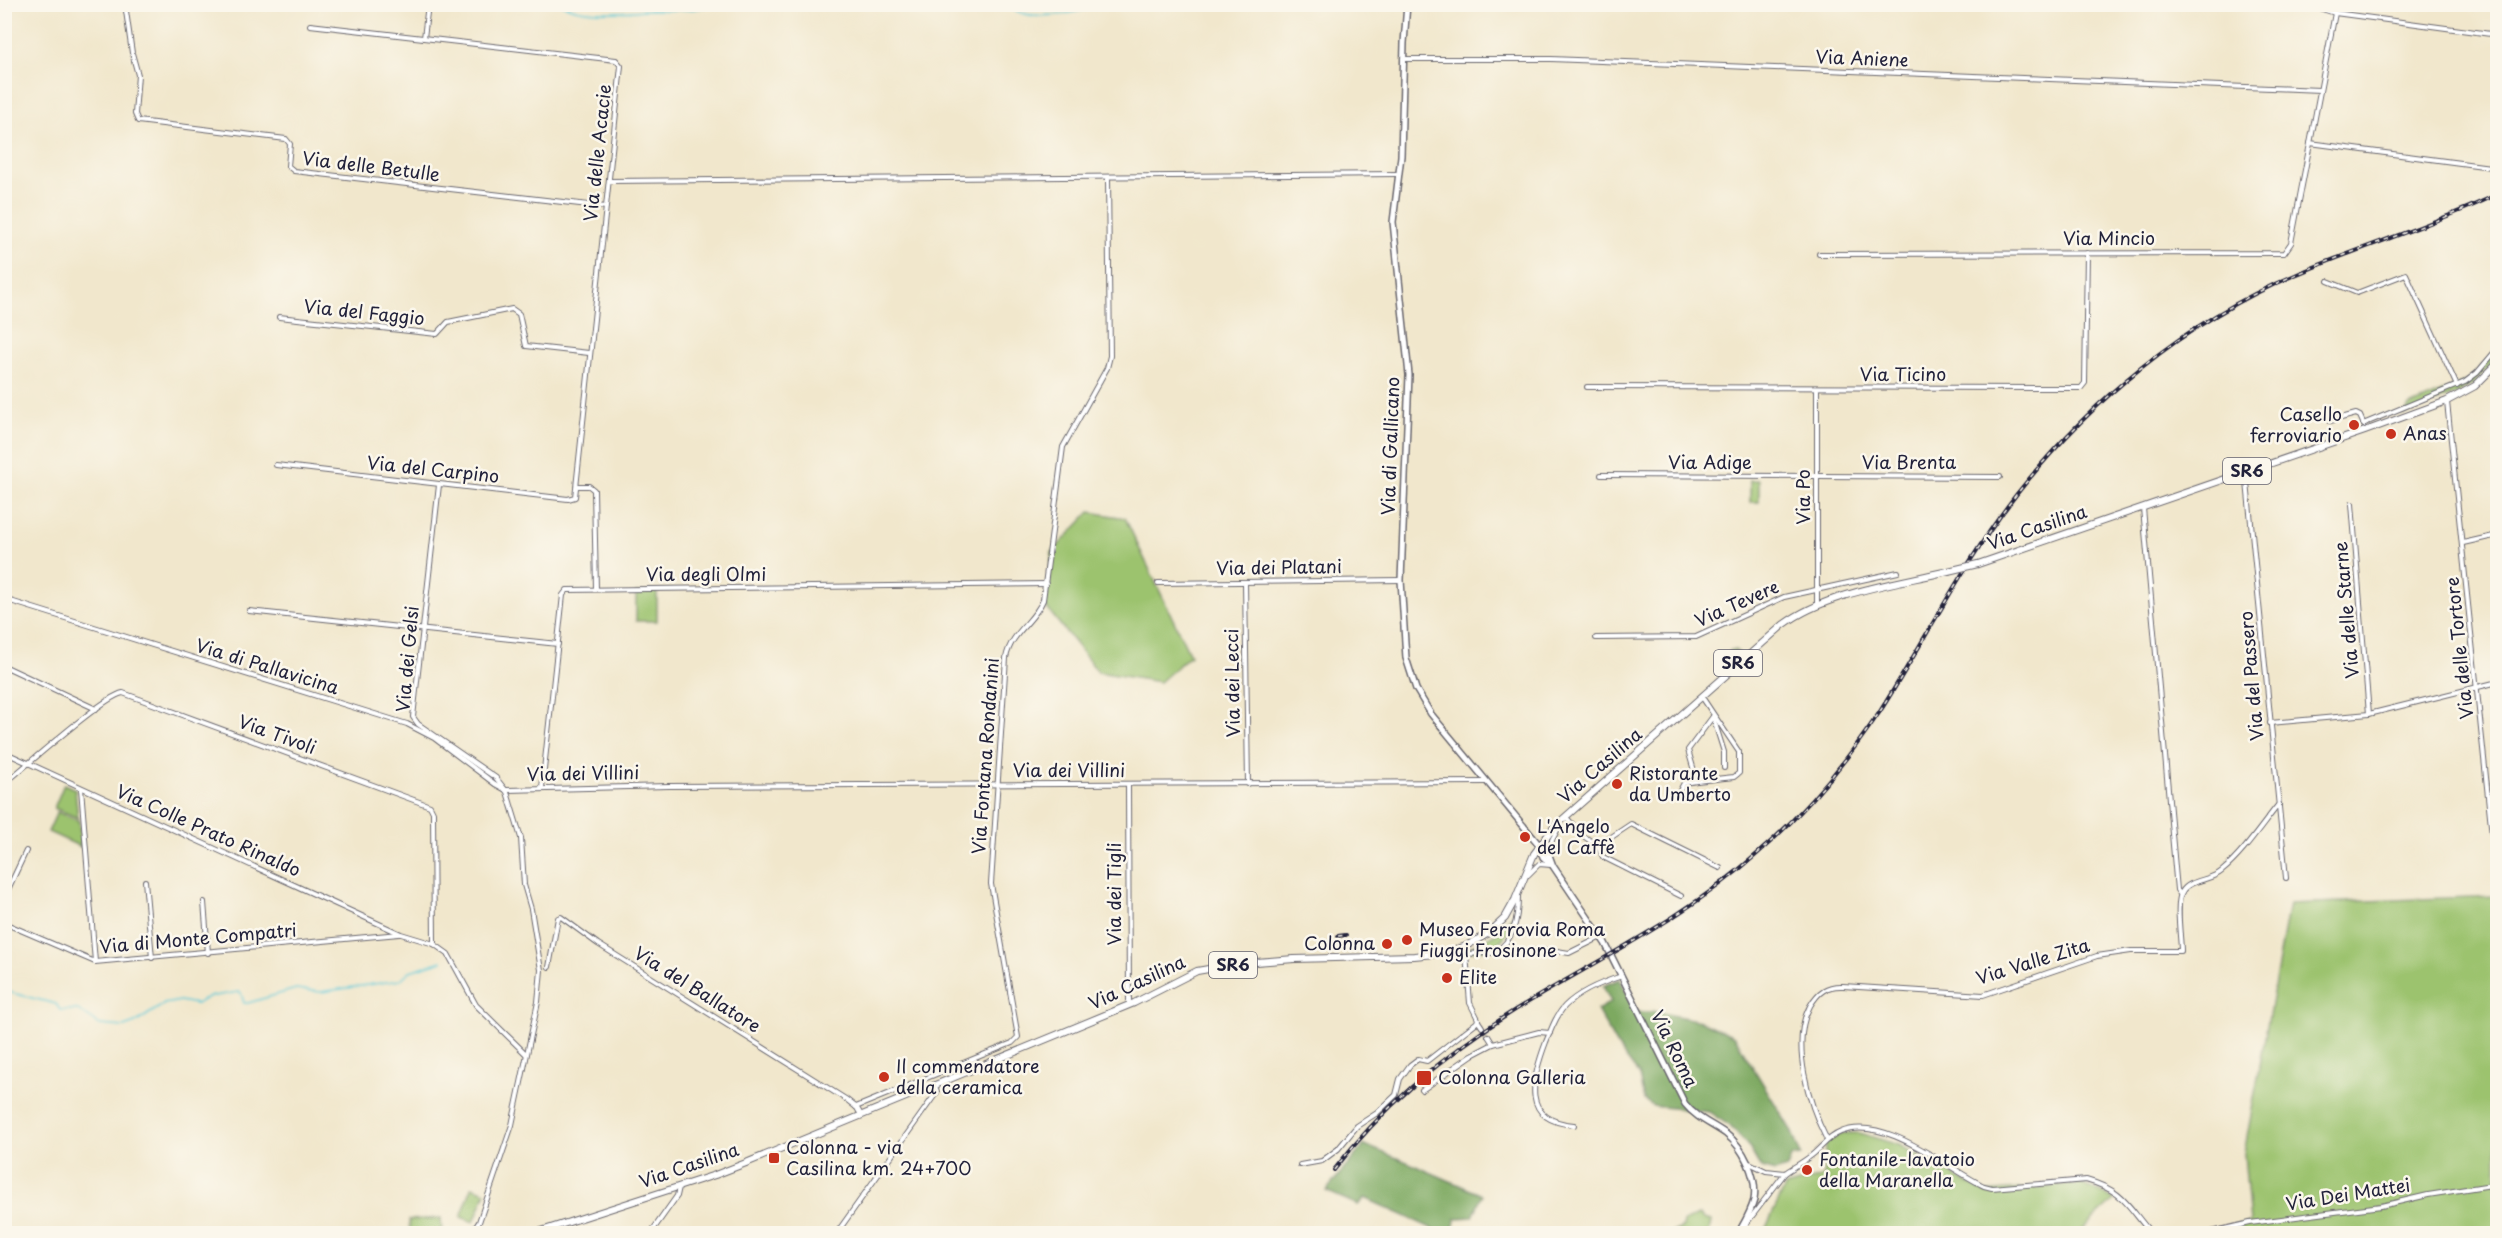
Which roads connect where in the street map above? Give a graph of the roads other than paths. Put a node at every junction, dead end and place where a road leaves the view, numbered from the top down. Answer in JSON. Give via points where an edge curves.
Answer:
{"nodes":[{"id":1,"x":125,"y":4,"type":"edge"},
{"id":2,"x":428,"y":4,"type":"edge"},
{"id":3,"x":1407,"y":4,"type":"edge"},
{"id":4,"x":2306,"y":4,"type":"edge"},
{"id":5,"x":2335,"y":13,"type":"junction"},
{"id":6,"x":310,"y":25,"type":"dead end"},
{"id":7,"x":2498,"y":35,"type":"edge"},
{"id":8,"x":424,"y":38,"type":"junction"},
{"id":9,"x":1403,"y":59,"type":"junction"},
{"id":10,"x":2320,"y":90,"type":"junction"},
{"id":11,"x":2310,"y":144,"type":"junction"},
{"id":12,"x":2498,"y":168,"type":"edge"},
{"id":13,"x":1400,"y":174,"type":"junction"},
{"id":14,"x":1108,"y":178,"type":"junction"},
{"id":15,"x":609,"y":182,"type":"junction"},
{"id":16,"x":606,"y":207,"type":"junction"},
{"id":17,"x":2087,"y":253,"type":"junction"},
{"id":18,"x":1819,"y":254,"type":"dead end"},
{"id":19,"x":2328,"y":281,"type":"dead end"},
{"id":20,"x":279,"y":317,"type":"dead end"},
{"id":21,"x":2498,"y":348,"type":"edge"},
{"id":22,"x":589,"y":353,"type":"junction"},
{"id":23,"x":2498,"y":363,"type":"edge"},
{"id":24,"x":2457,"y":386,"type":"junction"},
{"id":25,"x":1587,"y":387,"type":"dead end"},
{"id":26,"x":1817,"y":389,"type":"junction"},
{"id":27,"x":2447,"y":401,"type":"junction"},
{"id":28,"x":2330,"y":421,"type":"dead end"},
{"id":29,"x":2363,"y":424,"type":"junction"},
{"id":30,"x":2365,"y":432,"type":"junction"},
{"id":31,"x":276,"y":465,"type":"dead end"},
{"id":32,"x":2246,"y":472,"type":"junction"},
{"id":33,"x":1601,"y":476,"type":"dead end"},
{"id":34,"x":1818,"y":477,"type":"junction"},
{"id":35,"x":2001,"y":477,"type":"dead end"},
{"id":36,"x":439,"y":485,"type":"junction"},
{"id":37,"x":577,"y":486,"type":"junction"},
{"id":38,"x":2352,"y":504,"type":"dead end"},
{"id":39,"x":2142,"y":508,"type":"junction"},
{"id":40,"x":2498,"y":535,"type":"edge"},
{"id":41,"x":2463,"y":543,"type":"junction"},
{"id":42,"x":1898,"y":572,"type":"dead end"},
{"id":43,"x":1401,"y":580,"type":"junction"},
{"id":44,"x":1245,"y":582,"type":"junction"},
{"id":45,"x":1158,"y":583,"type":"dead end"},
{"id":46,"x":1046,"y":584,"type":"junction"},
{"id":47,"x":596,"y":589,"type":"junction"},
{"id":48,"x":1817,"y":591,"type":"junction"},
{"id":49,"x":4,"y":599,"type":"edge"},
{"id":50,"x":1817,"y":605,"type":"junction"},
{"id":51,"x":249,"y":611,"type":"dead end"},
{"id":52,"x":423,"y":630,"type":"junction"},
{"id":53,"x":1596,"y":638,"type":"dead end"},
{"id":54,"x":558,"y":644,"type":"junction"},
{"id":55,"x":4,"y":666,"type":"edge"},
{"id":56,"x":2498,"y":682,"type":"edge"},
{"id":57,"x":2477,"y":687,"type":"junction"},
{"id":58,"x":1702,"y":696,"type":"junction"},
{"id":59,"x":96,"y":709,"type":"junction"},
{"id":60,"x":2369,"y":714,"type":"junction"},
{"id":61,"x":1714,"y":716,"type":"junction"},
{"id":62,"x":2270,"y":723,"type":"junction"},
{"id":63,"x":4,"y":752,"type":"edge"},
{"id":64,"x":29,"y":764,"type":"junction"},
{"id":65,"x":1724,"y":768,"type":"dead end"},
{"id":66,"x":1697,"y":781,"type":"junction"},
{"id":67,"x":1487,"y":782,"type":"junction"},
{"id":68,"x":4,"y":784,"type":"edge"},
{"id":69,"x":1128,"y":784,"type":"junction"},
{"id":70,"x":1248,"y":784,"type":"junction"},
{"id":71,"x":996,"y":785,"type":"junction"},
{"id":72,"x":81,"y":788,"type":"junction"},
{"id":73,"x":542,"y":788,"type":"junction"},
{"id":74,"x":507,"y":790,"type":"junction"},
{"id":75,"x":1677,"y":796,"type":"dead end"},
{"id":76,"x":2279,"y":804,"type":"junction"},
{"id":77,"x":1565,"y":818,"type":"junction"},
{"id":78,"x":1539,"y":846,"type":"junction"},
{"id":79,"x":1598,"y":846,"type":"junction"},
{"id":80,"x":26,"y":851,"type":"dead end"},
{"id":81,"x":1550,"y":858,"type":"junction"},
{"id":82,"x":1553,"y":866,"type":"junction"},
{"id":83,"x":1720,"y":868,"type":"dead end"},
{"id":84,"x":2286,"y":879,"type":"dead end"},
{"id":85,"x":145,"y":881,"type":"dead end"},
{"id":86,"x":1522,"y":883,"type":"junction"},
{"id":87,"x":1518,"y":893,"type":"junction"},
{"id":88,"x":2498,"y":893,"type":"edge"},
{"id":89,"x":2180,"y":894,"type":"junction"},
{"id":90,"x":1681,"y":896,"type":"dead end"},
{"id":91,"x":4,"y":898,"type":"edge"},
{"id":92,"x":204,"y":903,"type":"dead end"},
{"id":93,"x":4,"y":923,"type":"edge"},
{"id":94,"x":401,"y":934,"type":"junction"},
{"id":95,"x":1602,"y":937,"type":"junction"},
{"id":96,"x":434,"y":944,"type":"junction"},
{"id":97,"x":1446,"y":952,"type":"junction"},
{"id":98,"x":208,"y":953,"type":"junction"},
{"id":99,"x":1493,"y":953,"type":"junction"},
{"id":100,"x":1466,"y":954,"type":"junction"},
{"id":101,"x":152,"y":958,"type":"junction"},
{"id":102,"x":95,"y":962,"type":"junction"},
{"id":103,"x":549,"y":967,"type":"dead end"},
{"id":104,"x":1622,"y":976,"type":"junction"},
{"id":105,"x":1130,"y":1005,"type":"junction"},
{"id":106,"x":1478,"y":1021,"type":"junction"},
{"id":107,"x":1482,"y":1027,"type":"tunnel mouth"},
{"id":108,"x":1550,"y":1033,"type":"junction"},
{"id":109,"x":1488,"y":1036,"type":"tunnel mouth"},
{"id":110,"x":1493,"y":1044,"type":"junction"},
{"id":111,"x":527,"y":1055,"type":"junction"},
{"id":112,"x":935,"y":1085,"type":"junction"},
{"id":113,"x":1422,"y":1090,"type":"dead end"},
{"id":114,"x":856,"y":1107,"type":"junction"},
{"id":115,"x":861,"y":1116,"type":"junction"},
{"id":116,"x":1574,"y":1125,"type":"dead end"},
{"id":117,"x":1827,"y":1140,"type":"junction"},
{"id":118,"x":1747,"y":1162,"type":"junction"},
{"id":119,"x":1300,"y":1165,"type":"dead end"},
{"id":120,"x":1785,"y":1173,"type":"junction"},
{"id":121,"x":2498,"y":1184,"type":"edge"},
{"id":122,"x":679,"y":1186,"type":"junction"},
{"id":123,"x":1739,"y":1231,"type":"edge"},
{"id":124,"x":467,"y":1233,"type":"edge"},
{"id":125,"x":532,"y":1233,"type":"edge"},
{"id":126,"x":650,"y":1233,"type":"edge"},
{"id":127,"x":836,"y":1233,"type":"edge"},
{"id":128,"x":2152,"y":1233,"type":"edge"},
{"id":129,"x":2203,"y":1233,"type":"edge"}],
"edges":[{"from":1,"to":16,"type":"street","name":"Via delle Betulle","via":[[138,75],[138,121],[286,139],[290,144],[288,166],[294,171]]},
{"from":2,"to":8,"type":"street"},
{"from":3,"to":9,"type":"street","name":"Via di Gallicano"},
{"from":4,"to":5,"type":"street"},
{"from":5,"to":7,"type":"street"},
{"from":5,"to":10,"type":"street","name":"Via Mincio"},
{"from":6,"to":8,"type":"street","name":"Via delle Acacie"},
{"from":8,"to":15,"type":"street","name":"Via delle Acacie","via":[[619,61]]},
{"from":9,"to":10,"type":"street","name":"Via Aniene","via":[[1551,59]]},
{"from":9,"to":13,"type":"street","name":"Via di Gallicano"},
{"from":10,"to":11,"type":"street","name":"Via Mincio"},
{"from":11,"to":12,"type":"street"},
{"from":11,"to":17,"type":"street","name":"Via Mincio","via":[[2291,245],[2284,253]]},
{"from":13,"to":14,"type":"street"},
{"from":13,"to":43,"type":"street","name":"Via di Gallicano","via":[[1393,235],[1409,375]]},
{"from":14,"to":15,"type":"street"},
{"from":14,"to":46,"type":"street","name":"Via Fontana Rondanini","via":[[1110,356],[1063,447]]},
{"from":15,"to":16,"type":"street","name":"Via delle Acacie"},
{"from":16,"to":22,"type":"street","name":"Via delle Acacie"},
{"from":17,"to":18,"type":"street","name":"Via Mincio"},
{"from":17,"to":26,"type":"street","name":"Via Ticino","via":[[2083,387]]},
{"from":19,"to":24,"type":"street","via":[[2357,293],[2406,274]]},
{"from":20,"to":22,"type":"street","name":"Via del Faggio","via":[[436,334],[449,322],[512,309],[519,314],[526,346]]},
{"from":21,"to":24,"type":"street","via":[[2474,375]]},
{"from":22,"to":37,"type":"street","name":"Via delle Acacie"},
{"from":23,"to":27,"type":"main road","name":"Via Casilina","number":"SR6","via":[[2475,386]]},
{"from":24,"to":29,"type":"street"},
{"from":25,"to":26,"type":"street","name":"Via Ticino"},
{"from":26,"to":34,"type":"street","name":"Via Po"},
{"from":27,"to":30,"type":"main road","name":"Via Casilina","number":"SR6"},
{"from":27,"to":41,"type":"street","name":"Via delle Tortore"},
{"from":28,"to":29,"type":"street","via":[[2356,414]]},
{"from":29,"to":30,"type":"street"},
{"from":30,"to":32,"type":"main road","name":"Via Casilina","number":"SR6"},
{"from":31,"to":36,"type":"street","name":"Via del Carpino"},
{"from":32,"to":39,"type":"main road","name":"Via Casilina","number":"SR6"},
{"from":32,"to":62,"type":"street","name":"Via del Passero"},
{"from":33,"to":34,"type":"street","name":"Via Adige"},
{"from":34,"to":35,"type":"street","name":"Via Brenta"},
{"from":34,"to":48,"type":"street","name":"Via Po"},
{"from":36,"to":37,"type":"street","name":"Via del Carpino","via":[[568,499],[576,496]]},
{"from":36,"to":52,"type":"street","name":"Via dei Gelsi"},
{"from":37,"to":47,"type":"street","via":[[591,486],[595,492]]},
{"from":38,"to":60,"type":"street","name":"Via delle Starne"},
{"from":39,"to":50,"type":"main road","name":"Via Casilina","number":"SR6","bridge":true,"via":[[1978,564]]},
{"from":39,"to":89,"type":"street"},
{"from":40,"to":41,"type":"street"},
{"from":41,"to":57,"type":"street","name":"Via delle Tortore"},
{"from":42,"to":48,"type":"street","name":"Via Tevere"},
{"from":43,"to":44,"type":"street","name":"Via dei Platani"},
{"from":43,"to":67,"type":"street","name":"Via di Gallicano","via":[[1406,658],[1416,689],[1431,714]]},
{"from":44,"to":45,"type":"street","name":"Via dei Platani"},
{"from":44,"to":70,"type":"street","name":"Via dei Lecci"},
{"from":46,"to":47,"type":"street","name":"Via degli Olmi"},
{"from":46,"to":71,"type":"street","name":"Via Fontana Rondanini","via":[[1041,606],[1016,634],[1007,654]]},
{"from":47,"to":54,"type":"street","name":"Via degli Olmi","via":[[564,592]]},
{"from":48,"to":50,"type":"street","name":"Via Po"},
{"from":48,"to":53,"type":"street","name":"Via Tevere","via":[[1784,597],[1693,638]]},
{"from":49,"to":74,"type":"street","name":"Via di Pallavicina","via":[[407,724]]},
{"from":50,"to":58,"type":"main road","name":"Via Casilina","number":"SR6","via":[[1783,625]]},
{"from":51,"to":52,"type":"street"},
{"from":52,"to":54,"type":"street"},
{"from":52,"to":74,"type":"street","name":"Via dei Gelsi","via":[[414,720]]},
{"from":54,"to":73,"type":"street","name":"Via degli Olmi"},
{"from":55,"to":59,"type":"street"},
{"from":56,"to":57,"type":"street"},
{"from":57,"to":60,"type":"street"},
{"from":57,"to":88,"type":"street","name":"Via delle Tortore"},
{"from":58,"to":61,"type":"street"},
{"from":58,"to":77,"type":"main road","name":"Via Casilina","number":"SR6"},
{"from":59,"to":64,"type":"street","name":"Via Tivoli"},
{"from":59,"to":96,"type":"street","name":"Via Tivoli","via":[[116,694],[127,694],[430,806],[434,812]]},
{"from":60,"to":62,"type":"street"},
{"from":61,"to":65,"type":"street","via":[[1724,752]]},
{"from":61,"to":66,"type":"street","via":[[1688,751]]},
{"from":61,"to":66,"type":"street","via":[[1739,752],[1739,771],[1734,777]]},
{"from":62,"to":76,"type":"street","name":"Via del Passero"},
{"from":63,"to":64,"type":"street","name":"Via Colle Prato Rinaldo"},
{"from":64,"to":68,"type":"street","name":"Via Tivoli"},
{"from":64,"to":72,"type":"street","name":"Via Colle Prato Rinaldo"},
{"from":66,"to":75,"type":"street","via":[[1683,783]]},
{"from":67,"to":70,"type":"street","name":"Via dei Villini"},
{"from":67,"to":78,"type":"street","name":"Via di Gallicano"},
{"from":69,"to":70,"type":"street","name":"Via dei Villini"},
{"from":69,"to":71,"type":"street","name":"Via dei Villini"},
{"from":69,"to":105,"type":"street","name":"Via dei Tigli"},
{"from":71,"to":73,"type":"street","name":"Via dei Villini"},
{"from":71,"to":114,"type":"street","name":"Via Fontana Rondanini","via":[[991,884],[1017,1039]]},
{"from":72,"to":94,"type":"street","name":"Via Colle Prato Rinaldo"},
{"from":72,"to":102,"type":"street"},
{"from":73,"to":74,"type":"street","name":"Via dei Villini"},
{"from":74,"to":111,"type":"street","via":[[521,838],[524,885],[542,975]]},
{"from":76,"to":84,"type":"street","name":"Via del Passero"},
{"from":76,"to":89,"type":"street","via":[[2221,873],[2188,885]]},
{"from":77,"to":78,"type":"main road","name":"Via Casilina","number":"SR6"},
{"from":77,"to":79,"type":"street"},
{"from":77,"to":81,"type":"street","via":[[1553,838]]},
{"from":78,"to":81,"type":"street","name":"Via Roma"},
{"from":78,"to":82,"type":"street","name":"Via Roma","via":[[1543,857]]},
{"from":78,"to":86,"type":"main road","name":"Via Casilina","number":"SR6"},
{"from":79,"to":83,"type":"street","via":[[1632,824]]},
{"from":79,"to":90,"type":"street","via":[[1605,858]]},
{"from":80,"to":91,"type":"street"},
{"from":81,"to":82,"type":"street","name":"Via Roma"},
{"from":82,"to":86,"type":"street","via":[[1539,864]]},
{"from":82,"to":95,"type":"street","name":"Via Roma"},
{"from":85,"to":101,"type":"street"},
{"from":86,"to":87,"type":"main road","name":"Via Casilina","number":"SR6"},
{"from":87,"to":97,"type":"main road","name":"Via Casilina","number":"SR6","via":[[1493,931]]},
{"from":87,"to":99,"type":"street","via":[[1511,936]]},
{"from":89,"to":117,"type":"street","name":"Via Valle Zita","via":[[2181,951],[2097,956],[1983,995],[1838,986],[1822,990],[1803,1020],[1802,1060]]},
{"from":92,"to":98,"type":"street"},
{"from":93,"to":102,"type":"street","name":"Via di Monte Compatri"},
{"from":94,"to":96,"type":"street"},
{"from":94,"to":98,"type":"street","name":"Via di Monte Compatri"},
{"from":95,"to":99,"type":"street","via":[[1569,953]]},
{"from":95,"to":104,"type":"street","name":"Via Roma"},
{"from":96,"to":111,"type":"street","via":[[451,958],[476,1005]]},
{"from":97,"to":100,"type":"street"},
{"from":97,"to":105,"type":"main road","name":"Via Casilina","number":"SR6","via":[[1294,959],[1204,969]]},
{"from":98,"to":101,"type":"street","name":"Via di Monte Compatri"},
{"from":99,"to":100,"type":"street"},
{"from":100,"to":106,"type":"street","via":[[1470,1003]]},
{"from":101,"to":102,"type":"street","name":"Via di Monte Compatri"},
{"from":103,"to":114,"type":"street","name":"Via del Ballatore","via":[[561,917]]},
{"from":104,"to":108,"type":"street","via":[[1570,1001]]},
{"from":104,"to":118,"type":"street","name":"Via Roma","via":[[1684,1104],[1734,1141]]},
{"from":105,"to":112,"type":"main road","name":"Via Casilina","number":"SR6"},
{"from":106,"to":107,"type":"street"},
{"from":106,"to":119,"type":"street","via":[[1427,1061],[1413,1062],[1400,1079],[1396,1095],[1357,1126],[1326,1160]]},
{"from":108,"to":110,"type":"street","via":[[1539,1032]]},
{"from":108,"to":116,"type":"street","via":[[1534,1075],[1533,1093],[1550,1120]]},
{"from":109,"to":110,"type":"street"},
{"from":110,"to":113,"type":"street"},
{"from":111,"to":124,"type":"street","via":[[507,1141],[479,1222]]},
{"from":112,"to":115,"type":"main road","name":"Via Casilina","number":"SR6"},
{"from":112,"to":127,"type":"street","via":[[937,1092]]},
{"from":114,"to":115,"type":"street","name":"Via del Ballatore"},
{"from":115,"to":122,"type":"main road","name":"Via Casilina","number":"SR6"},
{"from":117,"to":120,"type":"street"},
{"from":117,"to":128,"type":"street","via":[[1853,1129],[1895,1136],[1963,1176],[1992,1188],[2086,1180],[2122,1197]]},
{"from":118,"to":120,"type":"street","via":[[1769,1172]]},
{"from":118,"to":123,"type":"street","name":"Via Roma","via":[[1755,1195]]},
{"from":120,"to":123,"type":"street"},
{"from":121,"to":129,"type":"street","name":"Via Dei Mattei"},
{"from":122,"to":125,"type":"main road","name":"Via Casilina","number":"SR6"},
{"from":122,"to":126,"type":"street","via":[[677,1196]]}]}
